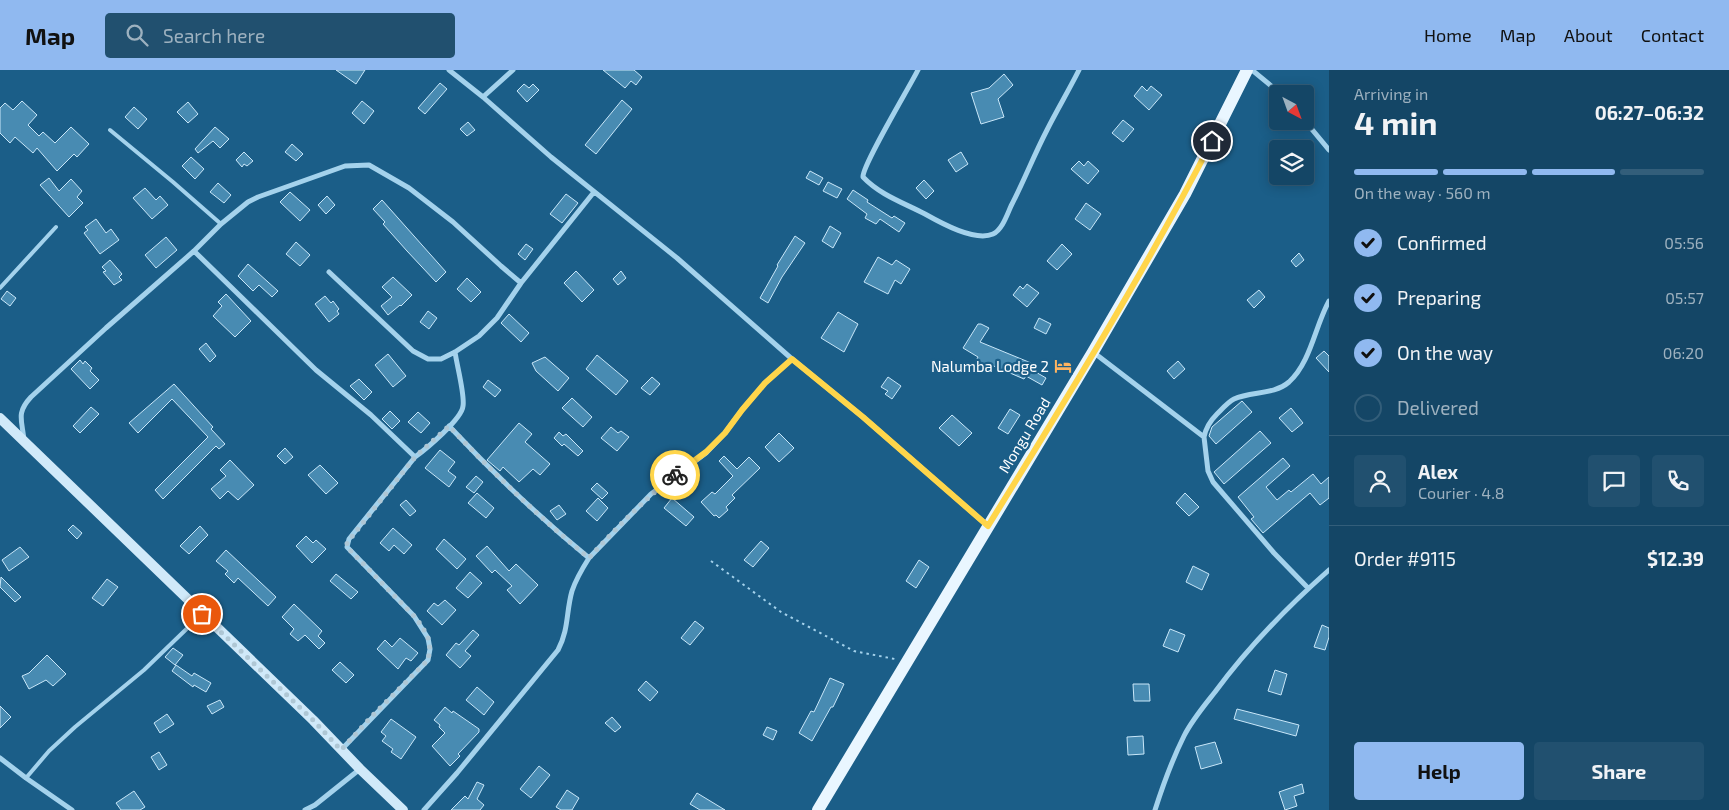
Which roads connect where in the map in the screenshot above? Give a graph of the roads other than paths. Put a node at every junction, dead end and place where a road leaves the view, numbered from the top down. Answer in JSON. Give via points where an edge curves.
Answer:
{"nodes":[{"id":1,"x":449,"y":70,"type":"edge"},
{"id":2,"x":513,"y":70,"type":"edge"},
{"id":3,"x":918,"y":70,"type":"edge"},
{"id":4,"x":1079,"y":70,"type":"edge"},
{"id":5,"x":1247,"y":70,"type":"edge"},
{"id":6,"x":1252,"y":70,"type":"edge"},
{"id":7,"x":1270,"y":85,"type":"edge"},
{"id":8,"x":483,"y":97,"type":"junction"},
{"id":9,"x":110,"y":130,"type":"dead end"},
{"id":10,"x":1312,"y":130,"type":"edge"},
{"id":11,"x":1329,"y":150,"type":"edge"},
{"id":12,"x":594,"y":192,"type":"junction"},
{"id":13,"x":221,"y":224,"type":"junction"},
{"id":14,"x":56,"y":228,"type":"dead end"},
{"id":15,"x":194,"y":251,"type":"junction"},
{"id":16,"x":329,"y":272,"type":"dead end"},
{"id":17,"x":521,"y":283,"type":"junction"},
{"id":18,"x":0,"y":288,"type":"edge"},
{"id":19,"x":1329,"y":301,"type":"edge"},
{"id":20,"x":455,"y":352,"type":"junction"},
{"id":21,"x":1093,"y":352,"type":"junction"},
{"id":22,"x":792,"y":359,"type":"junction"},
{"id":23,"x":0,"y":418,"type":"edge"},
{"id":24,"x":449,"y":426,"type":"junction"},
{"id":25,"x":1204,"y":437,"type":"junction"},
{"id":26,"x":24,"y":440,"type":"junction"},
{"id":27,"x":415,"y":457,"type":"junction"},
{"id":28,"x":988,"y":526,"type":"junction"},
{"id":29,"x":589,"y":558,"type":"junction"},
{"id":30,"x":1329,"y":570,"type":"edge"},
{"id":31,"x":1308,"y":588,"type":"junction"},
{"id":32,"x":202,"y":614,"type":"junction"},
{"id":33,"x":341,"y":750,"type":"junction"},
{"id":34,"x":0,"y":758,"type":"edge"},
{"id":35,"x":360,"y":769,"type":"junction"},
{"id":36,"x":26,"y":778,"type":"junction"},
{"id":37,"x":72,"y":810,"type":"edge"},
{"id":38,"x":305,"y":810,"type":"edge"},
{"id":39,"x":403,"y":810,"type":"edge"},
{"id":40,"x":424,"y":810,"type":"edge"},
{"id":41,"x":818,"y":810,"type":"edge"},
{"id":42,"x":1155,"y":810,"type":"edge"}],
"edges":[{"from":1,"to":8,"type":"street"},
{"from":2,"to":8,"type":"street"},
{"from":3,"to":4,"type":"street","via":[[871,156],[864,177],[897,201],[941,223],[962,232],[984,236],[1001,227]]},
{"from":5,"to":21,"type":"main road","name":"Mongu Road","via":[[1185,194]]},
{"from":6,"to":7,"type":"street"},
{"from":8,"to":12,"type":"street"},
{"from":9,"to":13,"type":"lane"},
{"from":10,"to":11,"type":"street"},
{"from":12,"to":17,"type":"street"},
{"from":12,"to":22,"type":"street","via":[[677,258]]},
{"from":13,"to":15,"type":"street"},
{"from":13,"to":17,"type":"street","via":[[248,202],[264,194],[345,166],[369,165],[409,188],[453,222]]},
{"from":14,"to":18,"type":"lane"},
{"from":15,"to":26,"type":"street","via":[[28,401],[21,412]]},
{"from":15,"to":27,"type":"street","via":[[316,370],[371,414]]},
{"from":16,"to":20,"type":"street","via":[[413,351],[428,359],[441,359]]},
{"from":17,"to":20,"type":"street","via":[[497,318],[479,336]]},
{"from":19,"to":25,"type":"street","via":[[1296,375],[1279,388],[1233,400],[1210,422]]},
{"from":20,"to":24,"type":"street","via":[[464,404],[463,410]]},
{"from":21,"to":25,"type":"street"},
{"from":21,"to":28,"type":"main road","name":"Mongu Road"},
{"from":22,"to":28,"type":"street"},
{"from":22,"to":29,"type":"street","via":[[765,383],[706,452],[651,494]]},
{"from":23,"to":26,"type":"main road"},
{"from":24,"to":27,"type":"street"},
{"from":24,"to":29,"type":"street","via":[[519,497]]},
{"from":25,"to":31,"type":"street","via":[[1208,471],[1213,482]]},
{"from":26,"to":32,"type":"main road"},
{"from":27,"to":33,"type":"street","via":[[347,547],[422,626],[430,649],[428,660]]},
{"from":28,"to":41,"type":"main road","name":"Mongu Road"},
{"from":29,"to":40,"type":"street","via":[[572,592],[566,631],[558,650]]},
{"from":30,"to":31,"type":"street"},
{"from":31,"to":42,"type":"street","via":[[1238,660],[1185,734]]},
{"from":32,"to":33,"type":"main road"},
{"from":32,"to":36,"type":"lane","via":[[144,670],[49,751]]},
{"from":33,"to":35,"type":"main road"},
{"from":34,"to":36,"type":"street"},
{"from":35,"to":38,"type":"street"},
{"from":35,"to":39,"type":"main road"},
{"from":36,"to":37,"type":"street"}]}
